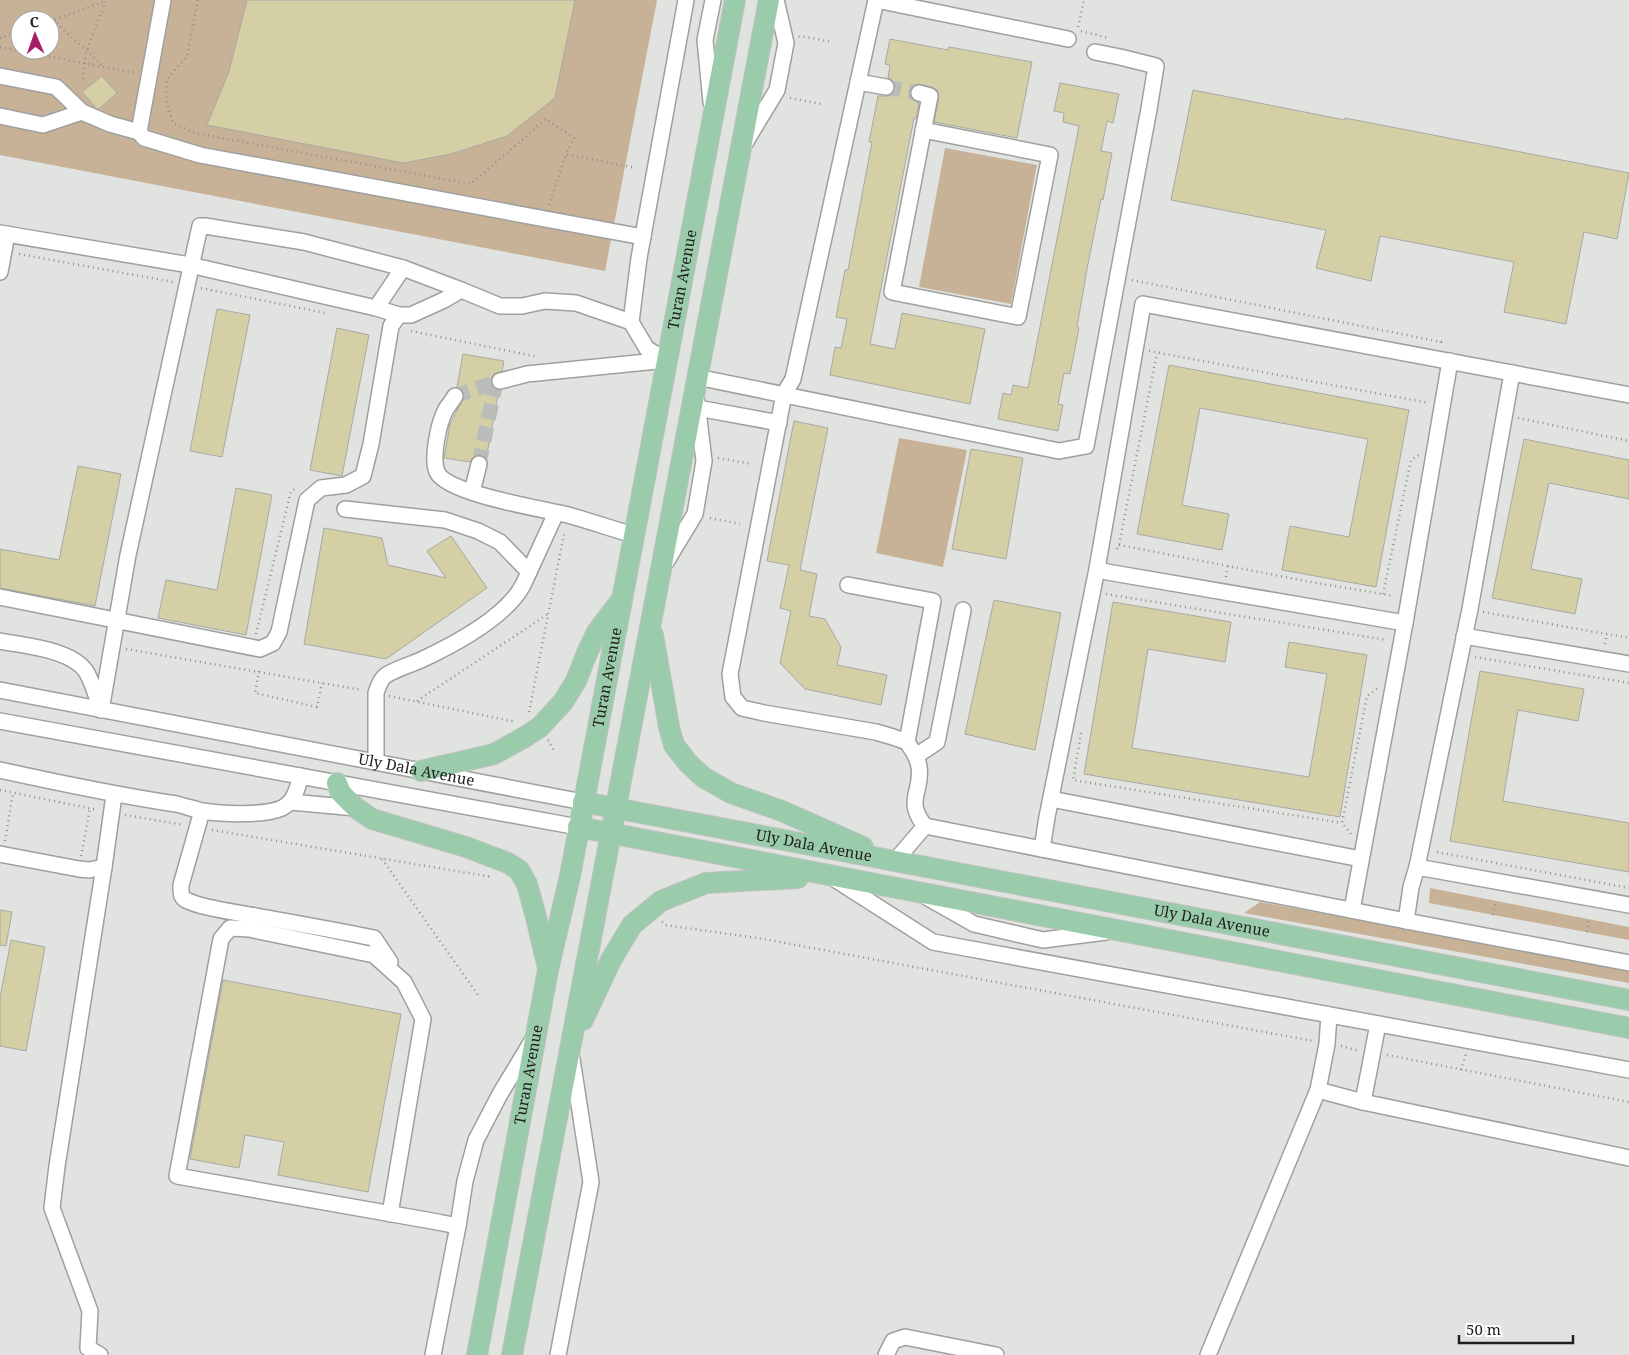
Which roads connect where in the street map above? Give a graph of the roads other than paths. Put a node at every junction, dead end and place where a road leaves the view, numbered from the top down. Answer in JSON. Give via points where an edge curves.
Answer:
{"nodes":[{"id":1,"x":163,"y":0,"type":"edge"},
{"id":2,"x":686,"y":0,"type":"edge"},
{"id":3,"x":714,"y":0,"type":"edge"},
{"id":4,"x":735,"y":0,"type":"edge"},
{"id":5,"x":768,"y":0,"type":"edge"},
{"id":6,"x":776,"y":0,"type":"edge"},
{"id":7,"x":876,"y":0,"type":"edge"},
{"id":8,"x":1068,"y":39,"type":"dead end"},
{"id":9,"x":1095,"y":52,"type":"dead end"},
{"id":10,"x":0,"y":76,"type":"edge"},
{"id":11,"x":858,"y":82,"type":"junction"},
{"id":12,"x":886,"y":87,"type":"tunnel mouth"},
{"id":13,"x":919,"y":93,"type":"dead end"},
{"id":14,"x":82,"y":112,"type":"junction"},
{"id":15,"x":0,"y":116,"type":"edge"},
{"id":16,"x":712,"y":119,"type":"junction"},
{"id":17,"x":923,"y":130,"type":"junction"},
{"id":18,"x":139,"y":132,"type":"junction"},
{"id":19,"x":740,"y":151,"type":"junction"},
{"id":20,"x":4,"y":233,"type":"edge"},
{"id":21,"x":643,"y":237,"type":"junction"},
{"id":22,"x":190,"y":265,"type":"junction"},
{"id":23,"x":403,"y":268,"type":"junction"},
{"id":24,"x":0,"y":272,"type":"edge"},
{"id":25,"x":461,"y":290,"type":"junction"},
{"id":26,"x":376,"y":308,"type":"junction"},
{"id":27,"x":395,"y":321,"type":"junction"},
{"id":28,"x":631,"y":322,"type":"junction"},
{"id":29,"x":667,"y":360,"type":"junction"},
{"id":30,"x":1444,"y":360,"type":"junction"},
{"id":31,"x":1512,"y":373,"type":"junction"},
{"id":32,"x":500,"y":381,"type":"tunnel mouth"},
{"id":33,"x":696,"y":382,"type":"junction"},
{"id":34,"x":784,"y":394,"type":"junction"},
{"id":35,"x":1629,"y":395,"type":"edge"},
{"id":36,"x":455,"y":396,"type":"tunnel mouth"},
{"id":37,"x":695,"y":408,"type":"junction"},
{"id":38,"x":778,"y":424,"type":"junction"},
{"id":39,"x":479,"y":464,"type":"tunnel mouth"},
{"id":40,"x":472,"y":492,"type":"junction"},
{"id":41,"x":345,"y":509,"type":"dead end"},
{"id":42,"x":562,"y":514,"type":"junction"},
{"id":43,"x":634,"y":535,"type":"junction"},
{"id":44,"x":1102,"y":570,"type":"junction"},
{"id":45,"x":529,"y":572,"type":"junction"},
{"id":46,"x":848,"y":585,"type":"dead end"},
{"id":47,"x":0,"y":597,"type":"edge"},
{"id":48,"x":622,"y":599,"type":"junction"},
{"id":49,"x":963,"y":610,"type":"dead end"},
{"id":50,"x":117,"y":620,"type":"junction"},
{"id":51,"x":650,"y":621,"type":"junction"},
{"id":52,"x":1398,"y":622,"type":"junction"},
{"id":53,"x":1464,"y":636,"type":"junction"},
{"id":54,"x":0,"y":641,"type":"edge"},
{"id":55,"x":1629,"y":664,"type":"edge"},
{"id":56,"x":0,"y":690,"type":"edge"},
{"id":57,"x":101,"y":710,"type":"junction"},
{"id":58,"x":0,"y":721,"type":"edge"},
{"id":59,"x":907,"y":742,"type":"junction"},
{"id":60,"x":916,"y":756,"type":"junction"},
{"id":61,"x":376,"y":762,"type":"junction"},
{"id":62,"x":0,"y":770,"type":"edge"},
{"id":63,"x":422,"y":771,"type":"junction"},
{"id":64,"x":300,"y":776,"type":"junction"},
{"id":65,"x":337,"y":783,"type":"junction"},
{"id":66,"x":114,"y":795,"type":"junction"},
{"id":67,"x":1051,"y":799,"type":"junction"},
{"id":68,"x":290,"y":802,"type":"junction"},
{"id":69,"x":583,"y":802,"type":"junction"},
{"id":70,"x":356,"y":808,"type":"junction"},
{"id":71,"x":615,"y":808,"type":"junction"},
{"id":72,"x":202,"y":811,"type":"junction"},
{"id":73,"x":925,"y":826,"type":"junction"},
{"id":74,"x":578,"y":827,"type":"junction"},
{"id":75,"x":610,"y":834,"type":"junction"},
{"id":76,"x":1042,"y":849,"type":"junction"},
{"id":77,"x":1,"y":854,"type":"edge"},
{"id":78,"x":1355,"y":858,"type":"junction"},
{"id":79,"x":895,"y":861,"type":"junction"},
{"id":80,"x":104,"y":866,"type":"junction"},
{"id":81,"x":1417,"y":868,"type":"junction"},
{"id":82,"x":831,"y":876,"type":"junction"},
{"id":83,"x":1629,"y":905,"type":"edge"},
{"id":84,"x":1352,"y":910,"type":"junction"},
{"id":85,"x":1406,"y":922,"type":"junction"},
{"id":86,"x":1629,"y":962,"type":"edge"},
{"id":87,"x":548,"y":970,"type":"junction"},
{"id":88,"x":404,"y":982,"type":"junction"},
{"id":89,"x":1629,"y":1000,"type":"edge"},
{"id":90,"x":1329,"y":1015,"type":"junction"},
{"id":91,"x":1378,"y":1024,"type":"junction"},
{"id":92,"x":1629,"y":1028,"type":"edge"},
{"id":93,"x":537,"y":1033,"type":"junction"},
{"id":94,"x":570,"y":1047,"type":"junction"},
{"id":95,"x":1629,"y":1070,"type":"edge"},
{"id":96,"x":1318,"y":1090,"type":"junction"},
{"id":97,"x":1363,"y":1102,"type":"junction"},
{"id":98,"x":1629,"y":1158,"type":"edge"},
{"id":99,"x":390,"y":1214,"type":"junction"},
{"id":100,"x":458,"y":1226,"type":"junction"},
{"id":101,"x":91,"y":1353,"type":"edge"},
{"id":102,"x":433,"y":1355,"type":"edge"},
{"id":103,"x":477,"y":1355,"type":"edge"},
{"id":104,"x":512,"y":1355,"type":"edge"},
{"id":105,"x":558,"y":1355,"type":"edge"},
{"id":106,"x":886,"y":1355,"type":"edge"},
{"id":107,"x":996,"y":1355,"type":"edge"},
{"id":108,"x":1208,"y":1355,"type":"edge"}],
"edges":[{"from":1,"to":18,"type":"street"},
{"from":2,"to":21,"type":"street"},
{"from":3,"to":16,"type":"street","via":[[705,40]]},
{"from":4,"to":16,"type":"main road","name":"Turan Avenue"},
{"from":5,"to":19,"type":"main road"},
{"from":6,"to":19,"type":"street","via":[[786,43],[777,90]]},
{"from":7,"to":8,"type":"street"},
{"from":7,"to":11,"type":"street"},
{"from":9,"to":34,"type":"street","via":[[1156,66],[1086,446],[1059,451]]},
{"from":10,"to":14,"type":"street","via":[[56,87]]},
{"from":11,"to":12,"type":"street"},
{"from":11,"to":34,"type":"street","via":[[794,379]]},
{"from":13,"to":17,"type":"street","via":[[930,96]]},
{"from":14,"to":15,"type":"street","via":[[43,125]]},
{"from":14,"to":18,"type":"street"},
{"from":16,"to":29,"type":"main road","name":"Turan Avenue"},
{"from":17,"to":17,"type":"street","via":[[892,292],[1018,316],[1050,155]]},
{"from":18,"to":21,"type":"street","via":[[144,138],[200,155]]},
{"from":19,"to":33,"type":"main road"},
{"from":20,"to":22,"type":"street"},
{"from":20,"to":24,"type":"street"},
{"from":21,"to":28,"type":"street"},
{"from":22,"to":23,"type":"street","via":[[198,228],[202,225],[304,242]]},
{"from":22,"to":26,"type":"street"},
{"from":22,"to":50,"type":"street"},
{"from":23,"to":25,"type":"street"},
{"from":23,"to":26,"type":"street"},
{"from":25,"to":27,"type":"street"},
{"from":25,"to":28,"type":"street","via":[[500,306],[544,301],[576,303]]},
{"from":26,"to":27,"type":"street"},
{"from":27,"to":50,"type":"street","via":[[363,476],[346,485],[320,488],[307,500],[279,632],[273,643],[260,649]]},
{"from":28,"to":29,"type":"street","via":[[647,349]]},
{"from":29,"to":32,"type":"street","via":[[527,374]]},
{"from":29,"to":43,"type":"main road","name":"Turan Avenue"},
{"from":30,"to":31,"type":"street"},
{"from":30,"to":44,"type":"street","via":[[1143,304],[1100,543]]},
{"from":30,"to":52,"type":"street","via":[[1442,405]]},
{"from":31,"to":35,"type":"street"},
{"from":31,"to":53,"type":"street"},
{"from":33,"to":34,"type":"street"},
{"from":33,"to":37,"type":"main road"},
{"from":34,"to":38,"type":"street"},
{"from":36,"to":40,"type":"street","via":[[446,410],[434,459],[437,472],[445,482]]},
{"from":37,"to":38,"type":"street"},
{"from":37,"to":51,"type":"main road"},
{"from":38,"to":59,"type":"street","via":[[730,674],[733,697],[742,708],[876,732]]},
{"from":39,"to":40,"type":"street"},
{"from":40,"to":42,"type":"street"},
{"from":41,"to":45,"type":"street","via":[[444,520],[478,531],[500,542]]},
{"from":42,"to":43,"type":"street"},
{"from":42,"to":45,"type":"street"},
{"from":43,"to":48,"type":"main road","name":"Turan Avenue"},
{"from":44,"to":52,"type":"street"},
{"from":44,"to":67,"type":"street","via":[[1092,590]]},
{"from":45,"to":61,"type":"street","via":[[518,595],[490,620],[435,654],[386,675],[380,682],[376,693]]},
{"from":46,"to":59,"type":"street","via":[[933,601]]},
{"from":47,"to":50,"type":"street"},
{"from":48,"to":63,"type":"main road","via":[[597,632],[576,681],[562,702],[533,725],[524,738],[494,754]]},
{"from":48,"to":69,"type":"main road","name":"Turan Avenue"},
{"from":49,"to":60,"type":"street","via":[[937,742]]},
{"from":50,"to":57,"type":"street"},
{"from":51,"to":71,"type":"main road"},
{"from":51,"to":79,"type":"main road","via":[[669,727],[674,744],[688,763],[703,777],[731,793],[782,811]]},
{"from":52,"to":78,"type":"street"},
{"from":53,"to":55,"type":"street"},
{"from":53,"to":81,"type":"street"},
{"from":54,"to":57,"type":"street","via":[[54,652],[75,661],[86,672]]},
{"from":56,"to":57,"type":"street","name":"Uly Dala Avenue"},
{"from":57,"to":61,"type":"street","name":"Uly Dala Avenue"},
{"from":58,"to":64,"type":"street","name":"Uly Dala Avenue"},
{"from":59,"to":60,"type":"street"},
{"from":60,"to":73,"type":"street","via":[[920,768],[916,816]]},
{"from":61,"to":63,"type":"street","name":"Uly Dala Avenue"},
{"from":62,"to":66,"type":"street"},
{"from":63,"to":69,"type":"street","name":"Uly Dala Avenue"},
{"from":64,"to":65,"type":"street","name":"Uly Dala Avenue"},
{"from":64,"to":68,"type":"street"},
{"from":65,"to":70,"type":"main road","via":[[341,793]]},
{"from":65,"to":74,"type":"street","name":"Uly Dala Avenue"},
{"from":66,"to":72,"type":"street"},
{"from":66,"to":80,"type":"street"},
{"from":67,"to":76,"type":"street"},
{"from":67,"to":78,"type":"street"},
{"from":68,"to":70,"type":"street"},
{"from":68,"to":72,"type":"street","via":[[266,812]]},
{"from":69,"to":71,"type":"main road","name":"Uly Dala Avenue"},
{"from":69,"to":74,"type":"main road","name":"Turan Avenue"},
{"from":70,"to":87,"type":"main road","via":[[372,819],[466,847],[520,870],[530,892]]},
{"from":71,"to":75,"type":"main road"},
{"from":71,"to":79,"type":"main road","name":"Uly Dala Avenue"},
{"from":72,"to":88,"type":"street","via":[[180,885],[183,898],[215,909],[374,938]]},
{"from":73,"to":76,"type":"street"},
{"from":73,"to":79,"type":"street"},
{"from":74,"to":75,"type":"main road","name":"Uly Dala Avenue"},
{"from":74,"to":87,"type":"main road","name":"Turan Avenue"},
{"from":75,"to":82,"type":"main road","name":"Uly Dala Avenue"},
{"from":75,"to":94,"type":"main road"},
{"from":76,"to":84,"type":"street"},
{"from":77,"to":80,"type":"street","via":[[79,870]]},
{"from":78,"to":84,"type":"street"},
{"from":79,"to":89,"type":"main road","name":"Uly Dala Avenue"},
{"from":80,"to":101,"type":"street","via":[[52,1208],[90,1311]]},
{"from":81,"to":83,"type":"street"},
{"from":81,"to":85,"type":"street"},
{"from":82,"to":90,"type":"street","via":[[933,942]]},
{"from":82,"to":92,"type":"main road","name":"Uly Dala Avenue"},
{"from":82,"to":94,"type":"main road","via":[[706,883],[661,901],[632,925]]},
{"from":84,"to":85,"type":"street"},
{"from":85,"to":86,"type":"street"},
{"from":87,"to":93,"type":"main road","name":"Turan Avenue"},
{"from":88,"to":99,"type":"street","via":[[423,1019]]},
{"from":88,"to":99,"type":"street","via":[[374,955],[249,929],[230,928],[221,939],[177,1176]]},
{"from":90,"to":91,"type":"street"},
{"from":90,"to":96,"type":"street"},
{"from":91,"to":95,"type":"street"},
{"from":91,"to":97,"type":"street"},
{"from":93,"to":100,"type":"street","via":[[476,1140],[464,1181]]},
{"from":93,"to":103,"type":"main road","name":"Turan Avenue"},
{"from":94,"to":104,"type":"main road"},
{"from":94,"to":105,"type":"street","via":[[591,1182]]},
{"from":96,"to":97,"type":"street"},
{"from":96,"to":108,"type":"street"},
{"from":97,"to":98,"type":"street"},
{"from":99,"to":100,"type":"street"},
{"from":100,"to":102,"type":"street"},
{"from":106,"to":107,"type":"street","via":[[893,1341],[905,1337]]}]}
